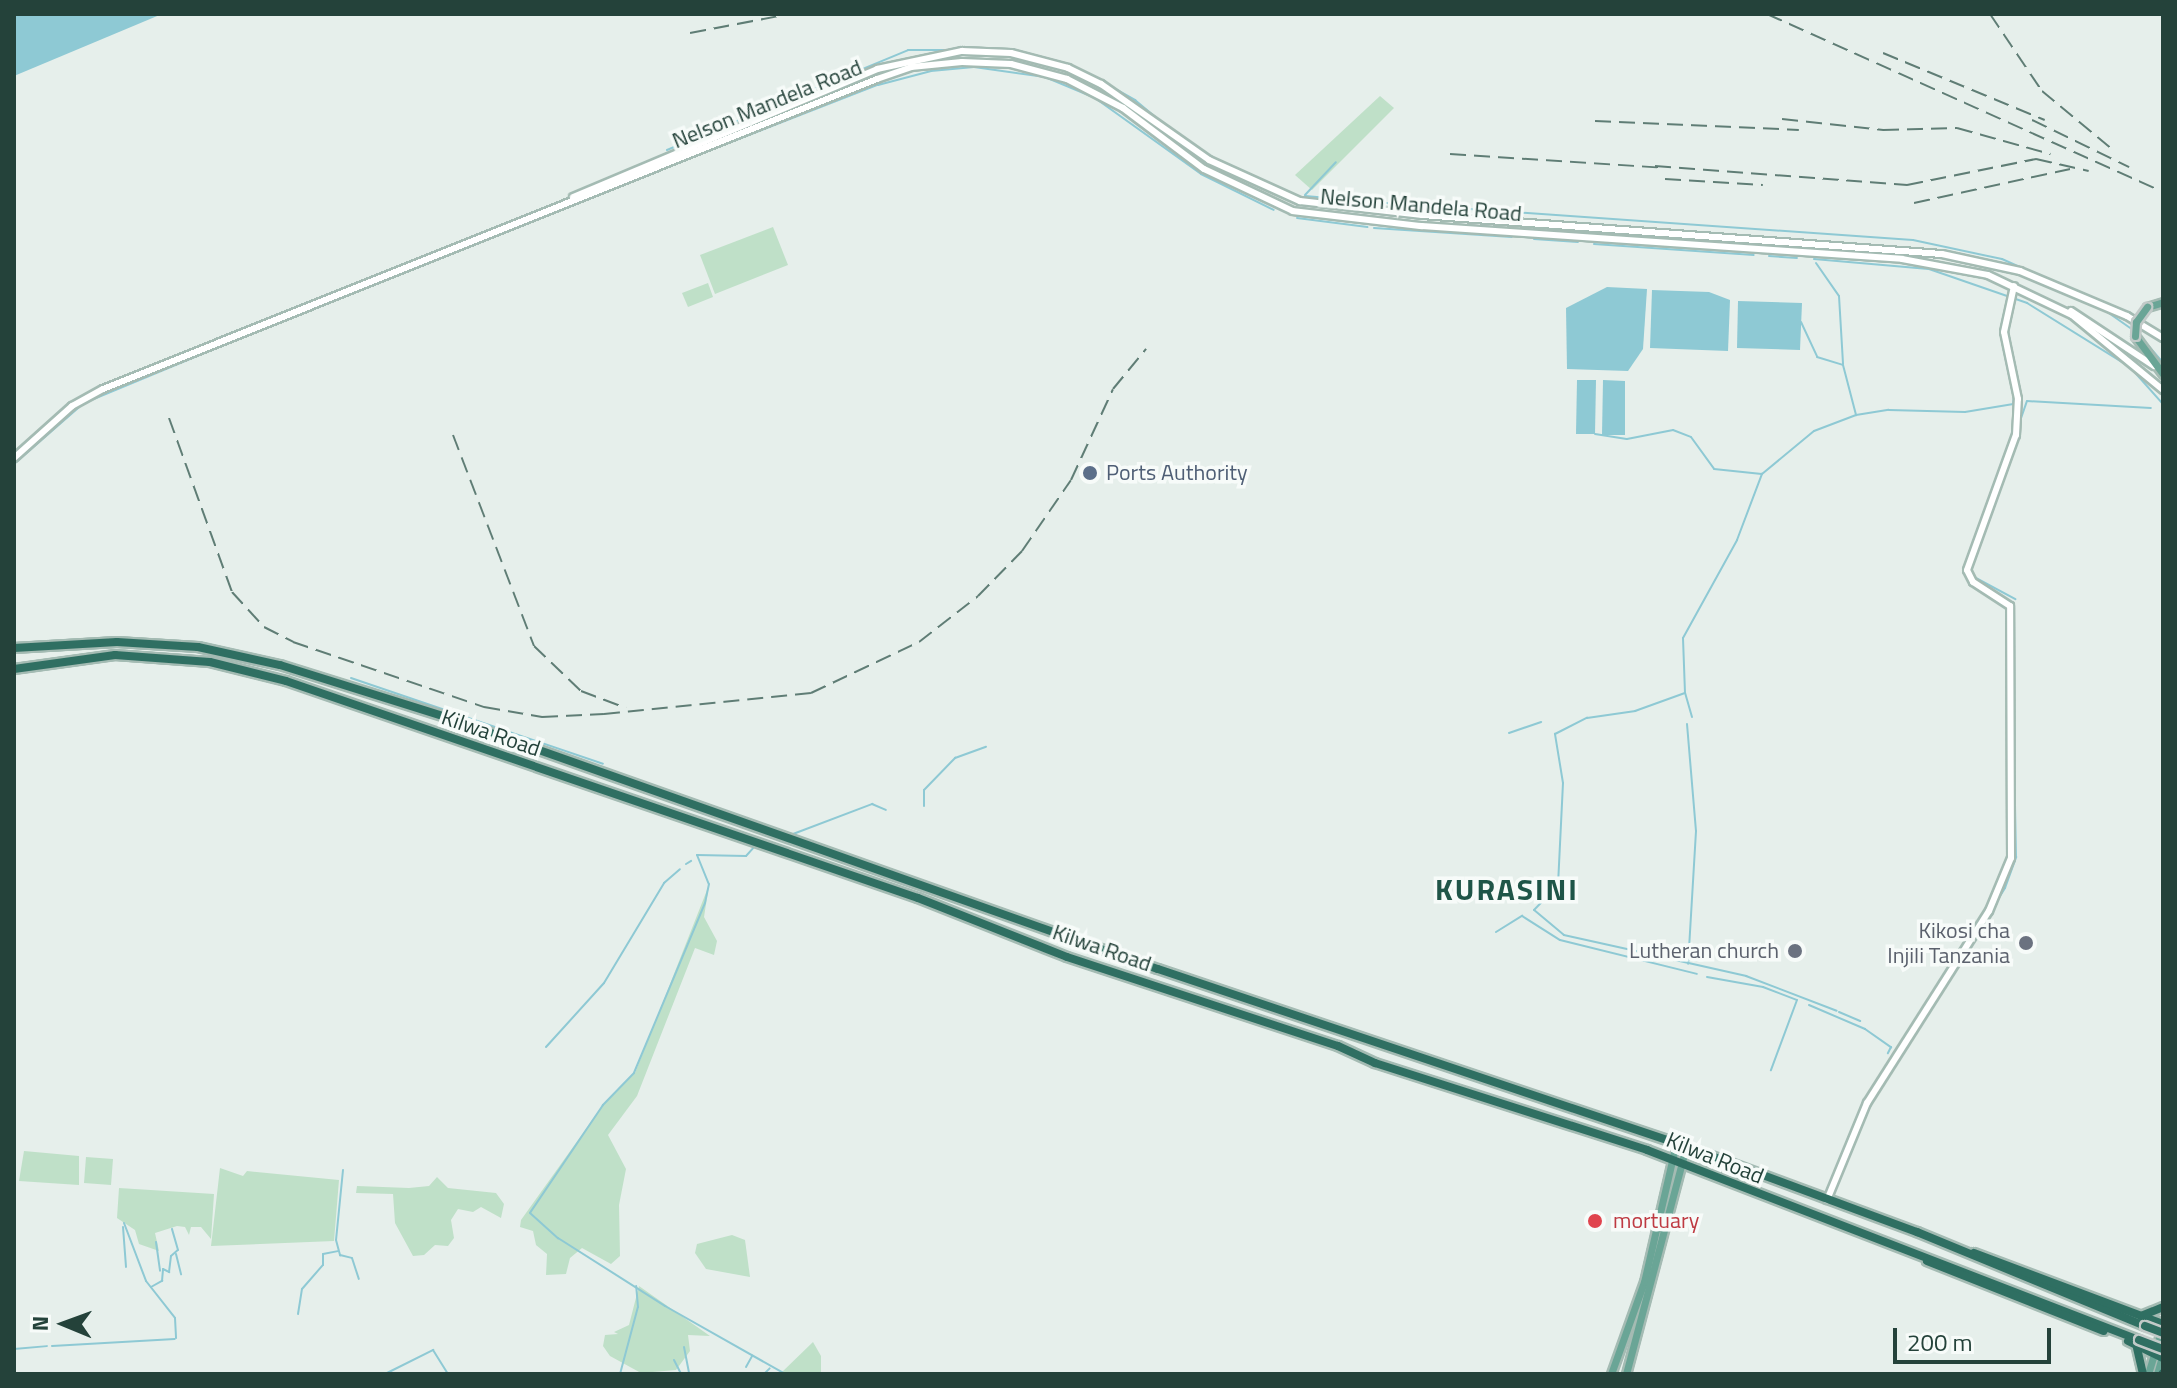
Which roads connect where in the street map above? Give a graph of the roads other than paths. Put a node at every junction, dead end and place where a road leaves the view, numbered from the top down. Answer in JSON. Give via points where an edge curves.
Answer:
{"nodes":[{"id":1,"x":559,"y":205,"type":"junction"},
{"id":2,"x":2014,"y":286,"type":"junction"},
{"id":3,"x":2038,"y":296,"type":"junction"},
{"id":4,"x":2163,"y":302,"type":"edge"},
{"id":5,"x":2163,"y":335,"type":"edge"},
{"id":6,"x":2154,"y":366,"type":"junction"},
{"id":7,"x":2163,"y":374,"type":"edge"},
{"id":8,"x":2163,"y":390,"type":"edge"},
{"id":9,"x":14,"y":458,"type":"edge"},
{"id":10,"x":14,"y":648,"type":"edge"},
{"id":11,"x":14,"y":669,"type":"edge"},
{"id":12,"x":1676,"y":1143,"type":"junction"},
{"id":13,"x":1686,"y":1147,"type":"junction"},
{"id":14,"x":1659,"y":1155,"type":"junction"},
{"id":15,"x":1676,"y":1161,"type":"junction"},
{"id":16,"x":1691,"y":1166,"type":"junction"},
{"id":17,"x":1672,"y":1176,"type":"junction"},
{"id":18,"x":1827,"y":1200,"type":"junction"},
{"id":19,"x":1917,"y":1232,"type":"junction"},
{"id":20,"x":2163,"y":1307,"type":"edge"},
{"id":21,"x":2141,"y":1316,"type":"junction"},
{"id":22,"x":2163,"y":1324,"type":"edge"},
{"id":23,"x":2163,"y":1333,"type":"edge"},
{"id":24,"x":2134,"y":1341,"type":"junction"},
{"id":25,"x":2161,"y":1354,"type":"edge"},
{"id":26,"x":1611,"y":1374,"type":"edge"},
{"id":27,"x":1626,"y":1374,"type":"edge"},
{"id":28,"x":2145,"y":1374,"type":"edge"},
{"id":29,"x":2161,"y":1374,"type":"edge"}],
"edges":[{"from":1,"to":2,"type":"main road","name":"Nelson Mandela Road","via":[[911,67],[986,62],[1039,71],[1096,92],[1204,169],[1293,211],[1421,226],[1902,259],[1988,275]]},
{"from":1,"to":5,"type":"main road","name":"Nelson Mandela Road","via":[[603,181],[877,69],[935,54],[1011,53],[1068,68],[1101,84],[1209,160],[1300,201],[1422,215],[1902,248],[1991,262]]},
{"from":1,"to":9,"type":"main road","name":"Nelson Mandela Road","via":[[103,389],[72,406]]},
{"from":2,"to":3,"type":"main road","name":"Nelson Mandela Road"},
{"from":2,"to":18,"type":"main road","via":[[2004,332],[2018,399],[2016,435],[1967,570],[1973,582],[2010,606],[2011,858],[1989,911],[1867,1103]]},
{"from":3,"to":6,"type":"main road","via":[[2106,330]]},
{"from":3,"to":8,"type":"main road","name":"Nelson Mandela Road","via":[[2102,335]]},
{"from":4,"to":6,"type":"main road","bridge":true,"via":[[2147,307],[2136,322],[2135,336]]},
{"from":6,"to":7,"type":"main road"},
{"from":10,"to":12,"type":"highway","name":"Kilwa Road","via":[[171,644],[280,665],[546,750],[606,776],[1034,921],[1158,969]]},
{"from":11,"to":14,"type":"highway","name":"Kilwa Road","via":[[115,655],[248,669],[918,898],[1067,957]]},
{"from":12,"to":13,"type":"highway","name":"Kilwa Road"},
{"from":12,"to":15,"type":"main road"},
{"from":13,"to":15,"type":"main road"},
{"from":13,"to":18,"type":"highway","name":"Kilwa Road"},
{"from":14,"to":15,"type":"highway","name":"Kilwa Road"},
{"from":14,"to":17,"type":"main road"},
{"from":15,"to":16,"type":"highway","name":"Kilwa Road"},
{"from":15,"to":17,"type":"main road"},
{"from":16,"to":17,"type":"main road"},
{"from":16,"to":24,"type":"highway","name":"Kilwa Road","via":[[1907,1254],[1944,1261]]},
{"from":17,"to":26,"type":"main road","via":[[1644,1282]]},
{"from":17,"to":27,"type":"main road","via":[[1653,1281]]},
{"from":18,"to":19,"type":"highway","name":"Kilwa Road"},
{"from":19,"to":21,"type":"highway"},
{"from":19,"to":23,"type":"highway","name":"Kilwa Road","bridge":true,"via":[[1940,1246]]},
{"from":20,"to":21,"type":"highway"},
{"from":21,"to":22,"type":"highway"},
{"from":22,"to":25,"type":"main road"},
{"from":24,"to":25,"type":"highway","name":"Kilwa Road","bridge":true},
{"from":24,"to":28,"type":"highway"},
{"from":25,"to":28,"type":"main road"},
{"from":25,"to":29,"type":"main road"}]}
